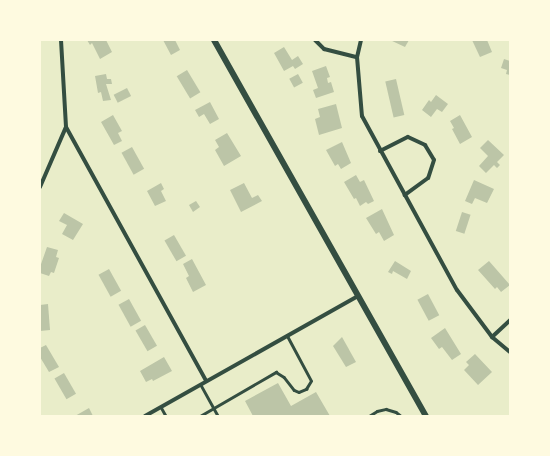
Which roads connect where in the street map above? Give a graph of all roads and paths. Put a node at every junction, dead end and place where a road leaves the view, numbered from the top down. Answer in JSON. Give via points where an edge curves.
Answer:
{"nodes":[{"id":1,"x":62,"y":40,"type":"edge"},
{"id":2,"x":214,"y":40,"type":"edge"},
{"id":3,"x":315,"y":40,"type":"edge"},
{"id":4,"x":361,"y":40,"type":"edge"},
{"id":5,"x":357,"y":56,"type":"junction"},
{"id":6,"x":66,"y":127,"type":"junction"},
{"id":7,"x":380,"y":151,"type":"junction"},
{"id":8,"x":40,"y":186,"type":"edge"},
{"id":9,"x":405,"y":195,"type":"junction"},
{"id":10,"x":358,"y":296,"type":"junction"},
{"id":11,"x":510,"y":320,"type":"edge"},
{"id":12,"x":287,"y":336,"type":"junction"},
{"id":13,"x":492,"y":338,"type":"junction"},
{"id":14,"x":510,"y":352,"type":"edge"},
{"id":15,"x":206,"y":381,"type":"junction"},
{"id":16,"x":200,"y":385,"type":"junction"},
{"id":17,"x":161,"y":407,"type":"junction"},
{"id":18,"x":214,"y":408,"type":"junction"},
{"id":19,"x":145,"y":416,"type":"edge"},
{"id":20,"x":166,"y":416,"type":"edge"},
{"id":21,"x":200,"y":416,"type":"edge"},
{"id":22,"x":218,"y":416,"type":"edge"},
{"id":23,"x":369,"y":416,"type":"edge"},
{"id":24,"x":401,"y":416,"type":"edge"},
{"id":25,"x":425,"y":416,"type":"edge"}],
"edges":[{"from":1,"to":6,"type":"street"},
{"from":2,"to":10,"type":"main road"},
{"from":3,"to":5,"type":"street","via":[[324,49]]},
{"from":4,"to":5,"type":"street"},
{"from":5,"to":7,"type":"street","via":[[362,116]]},
{"from":6,"to":8,"type":"street"},
{"from":6,"to":15,"type":"street"},
{"from":7,"to":9,"type":"street"},
{"from":7,"to":9,"type":"street","via":[[408,137],[424,145],[434,160],[428,178]]},
{"from":9,"to":13,"type":"street","via":[[457,290]]},
{"from":10,"to":12,"type":"street"},
{"from":10,"to":25,"type":"main road"},
{"from":11,"to":13,"type":"street"},
{"from":12,"to":15,"type":"street"},
{"from":12,"to":18,"type":"lane","via":[[311,381],[310,385],[299,392],[276,372]]},
{"from":13,"to":14,"type":"street"},
{"from":15,"to":16,"type":"street"},
{"from":16,"to":17,"type":"street"},
{"from":16,"to":18,"type":"lane"},
{"from":17,"to":19,"type":"street"},
{"from":17,"to":20,"type":"lane"},
{"from":18,"to":21,"type":"lane"},
{"from":18,"to":22,"type":"lane"},
{"from":23,"to":24,"type":"lane","via":[[386,409]]}]}
